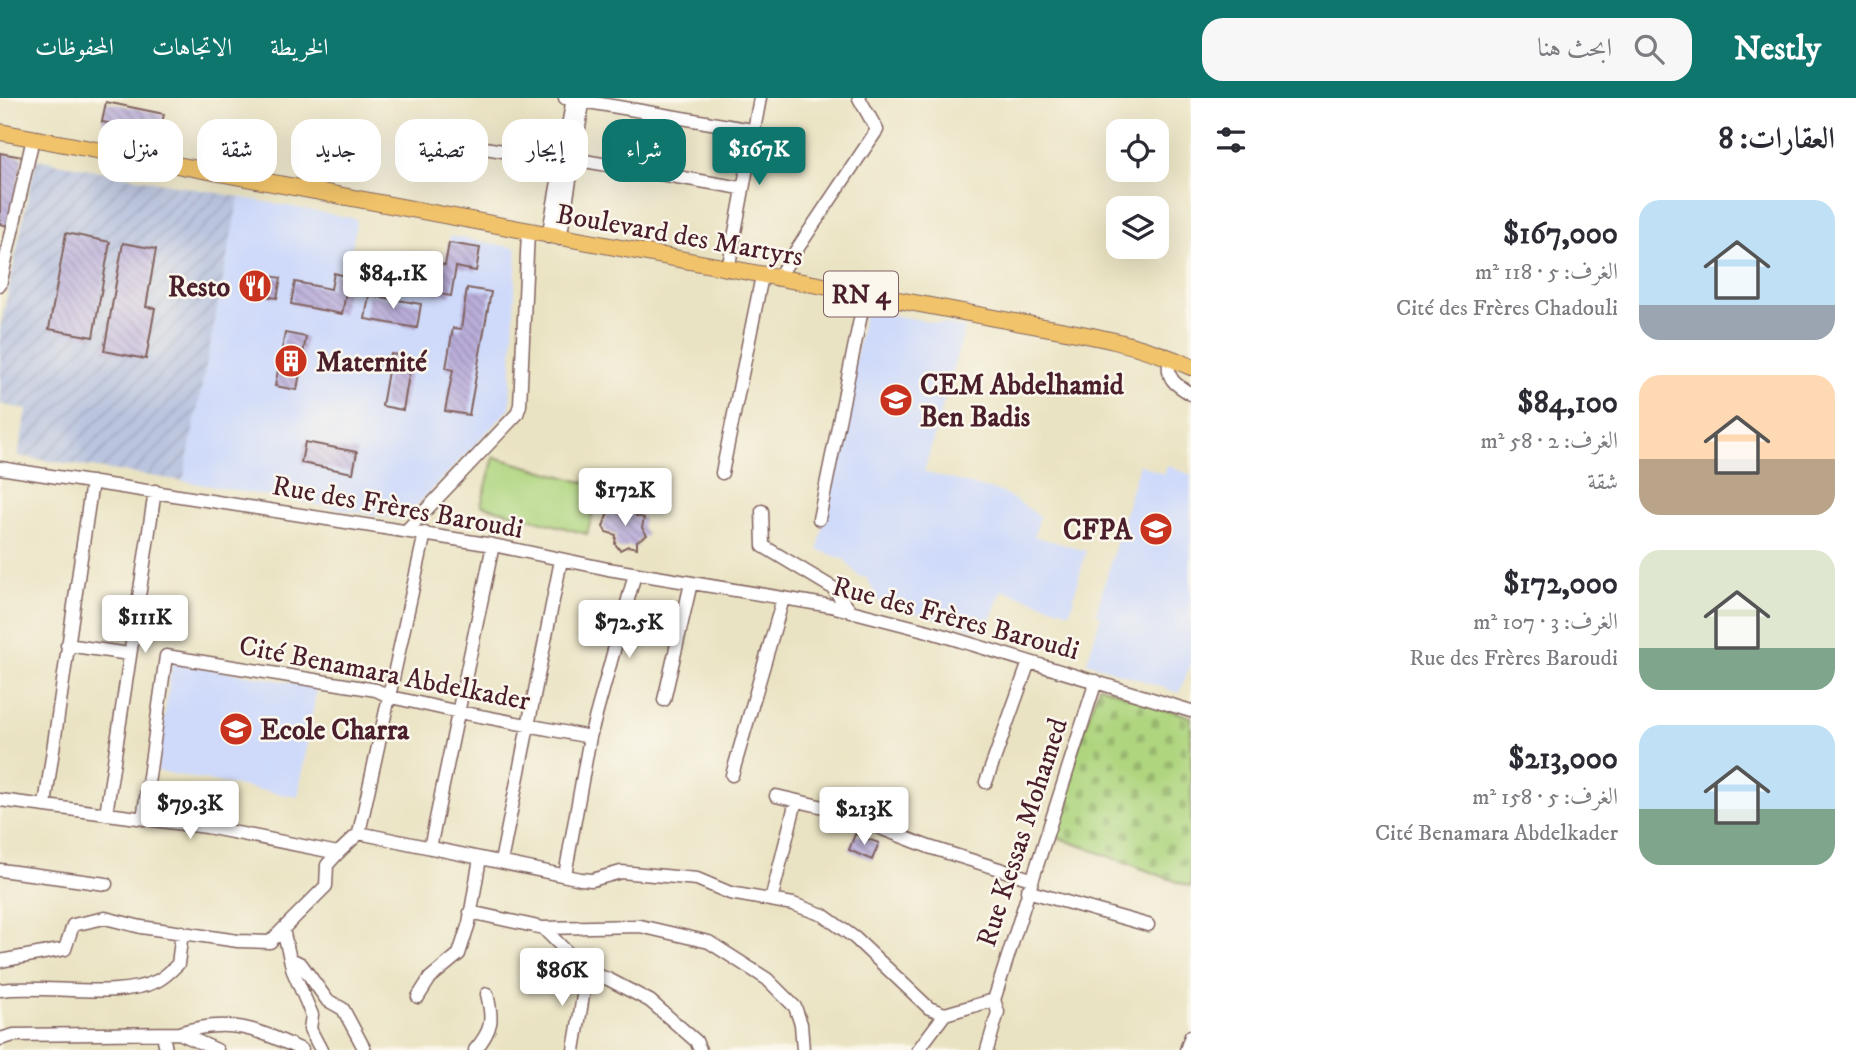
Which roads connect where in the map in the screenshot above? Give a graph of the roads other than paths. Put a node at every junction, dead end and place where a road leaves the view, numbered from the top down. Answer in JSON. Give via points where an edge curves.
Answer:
{"nodes":[{"id":1,"x":760,"y":98,"type":"edge"},
{"id":2,"x":859,"y":98,"type":"edge"},
{"id":3,"x":576,"y":99,"type":"edge"},
{"id":4,"x":573,"y":119,"type":"edge"},
{"id":5,"x":752,"y":131,"type":"junction"},
{"id":6,"x":0,"y":132,"type":"edge"},
{"id":7,"x":33,"y":138,"type":"junction"},
{"id":8,"x":588,"y":163,"type":"edge"},
{"id":9,"x":563,"y":182,"type":"edge"},
{"id":10,"x":741,"y":188,"type":"junction"},
{"id":11,"x":6,"y":228,"type":"edge"},
{"id":12,"x":528,"y":232,"type":"junction"},
{"id":13,"x":554,"y":238,"type":"junction"},
{"id":14,"x":727,"y":270,"type":"junction"},
{"id":15,"x":769,"y":277,"type":"junction"},
{"id":16,"x":0,"y":285,"type":"edge"},
{"id":17,"x":864,"y":295,"type":"junction"},
{"id":18,"x":1170,"y":357,"type":"junction"},
{"id":19,"x":1191,"y":367,"type":"edge"},
{"id":20,"x":1191,"y":394,"type":"edge"},
{"id":21,"x":0,"y":468,"type":"edge"},
{"id":22,"x":722,"y":473,"type":"dead end"},
{"id":23,"x":92,"y":482,"type":"junction"},
{"id":24,"x":155,"y":491,"type":"junction"},
{"id":25,"x":762,"y":511,"type":"dead end"},
{"id":26,"x":819,"y":519,"type":"dead end"},
{"id":27,"x":407,"y":530,"type":"junction"},
{"id":28,"x":425,"y":533,"type":"junction"},
{"id":29,"x":493,"y":545,"type":"junction"},
{"id":30,"x":561,"y":560,"type":"junction"},
{"id":31,"x":635,"y":574,"type":"junction"},
{"id":32,"x":691,"y":583,"type":"junction"},
{"id":33,"x":783,"y":599,"type":"junction"},
{"id":34,"x":851,"y":612,"type":"junction"},
{"id":35,"x":67,"y":645,"type":"junction"},
{"id":36,"x":129,"y":654,"type":"junction"},
{"id":37,"x":1028,"y":662,"type":"junction"},
{"id":38,"x":1096,"y":681,"type":"junction"},
{"id":39,"x":391,"y":697,"type":"junction"},
{"id":40,"x":664,"y":700,"type":"dead end"},
{"id":41,"x":1191,"y":711,"type":"edge"},
{"id":42,"x":459,"y":712,"type":"junction"},
{"id":43,"x":528,"y":725,"type":"junction"},
{"id":44,"x":590,"y":737,"type":"junction"},
{"id":45,"x":732,"y":775,"type":"dead end"},
{"id":46,"x":986,"y":782,"type":"dead end"},
{"id":47,"x":776,"y":796,"type":"dead end"},
{"id":48,"x":0,"y":800,"type":"edge"},
{"id":49,"x":796,"y":801,"type":"junction"},
{"id":50,"x":45,"y":805,"type":"junction"},
{"id":51,"x":106,"y":814,"type":"junction"},
{"id":52,"x":143,"y":819,"type":"junction"},
{"id":53,"x":359,"y":833,"type":"junction"},
{"id":54,"x":430,"y":848,"type":"junction"},
{"id":55,"x":338,"y":853,"type":"junction"},
{"id":56,"x":480,"y":858,"type":"junction"},
{"id":57,"x":501,"y":862,"type":"junction"},
{"id":58,"x":0,"y":870,"type":"edge"},
{"id":59,"x":565,"y":875,"type":"junction"},
{"id":60,"x":106,"y":884,"type":"dead end"},
{"id":61,"x":1029,"y":885,"type":"junction"},
{"id":62,"x":771,"y":900,"type":"junction"},
{"id":63,"x":470,"y":912,"type":"junction"},
{"id":64,"x":1148,"y":925,"type":"dead end"},
{"id":65,"x":543,"y":929,"type":"junction"},
{"id":66,"x":283,"y":930,"type":"junction"},
{"id":67,"x":182,"y":932,"type":"junction"},
{"id":68,"x":291,"y":960,"type":"junction"},
{"id":69,"x":0,"y":961,"type":"edge"},
{"id":70,"x":587,"y":972,"type":"junction"},
{"id":71,"x":0,"y":990,"type":"edge"},
{"id":72,"x":487,"y":994,"type":"dead end"},
{"id":73,"x":418,"y":997,"type":"dead end"},
{"id":74,"x":994,"y":1000,"type":"junction"},
{"id":75,"x":945,"y":1014,"type":"junction"},
{"id":76,"x":179,"y":1033,"type":"junction"},
{"id":77,"x":163,"y":1034,"type":"junction"},
{"id":78,"x":1191,"y":1036,"type":"edge"},
{"id":79,"x":0,"y":1039,"type":"edge"},
{"id":80,"x":291,"y":1047,"type":"edge"},
{"id":81,"x":166,"y":1050,"type":"edge"},
{"id":82,"x":217,"y":1050,"type":"edge"},
{"id":83,"x":302,"y":1050,"type":"edge"},
{"id":84,"x":321,"y":1050,"type":"edge"},
{"id":85,"x":365,"y":1050,"type":"edge"},
{"id":86,"x":475,"y":1050,"type":"edge"},
{"id":87,"x":573,"y":1050,"type":"edge"},
{"id":88,"x":700,"y":1050,"type":"edge"},
{"id":89,"x":803,"y":1050,"type":"edge"},
{"id":90,"x":918,"y":1050,"type":"edge"},
{"id":91,"x":987,"y":1050,"type":"edge"},
{"id":92,"x":1186,"y":1050,"type":"edge"}],
"edges":[{"from":1,"to":5,"type":"street"},
{"from":2,"to":15,"type":"street","via":[[877,130]]},
{"from":3,"to":4,"type":"street"},
{"from":3,"to":5,"type":"street"},
{"from":5,"to":10,"type":"street"},
{"from":6,"to":7,"type":"main road","number":"RN 4"},
{"from":7,"to":11,"type":"street"},
{"from":7,"to":12,"type":"main road","number":"RN 4"},
{"from":8,"to":10,"type":"street"},
{"from":9,"to":13,"type":"street"},
{"from":10,"to":14,"type":"street"},
{"from":11,"to":16,"type":"street"},
{"from":12,"to":13,"type":"main road","name":"Boulevard des Martyrs","number":"RN 4"},
{"from":12,"to":27,"type":"street","via":[[517,414]]},
{"from":13,"to":14,"type":"main road","name":"Boulevard des Martyrs","number":"RN 4"},
{"from":14,"to":15,"type":"main road","name":"Boulevard des Martyrs","number":"RN 4"},
{"from":15,"to":17,"type":"main road","name":"Boulevard des Martyrs","number":"RN 4"},
{"from":15,"to":22,"type":"street"},
{"from":17,"to":18,"type":"main road","name":"Boulevard des Martyrs","number":"RN 4"},
{"from":17,"to":26,"type":"street"},
{"from":18,"to":19,"type":"main road","name":"Boulevard des Martyrs","number":"RN 4"},
{"from":18,"to":20,"type":"street","via":[[1171,381]]},
{"from":21,"to":23,"type":"street","name":"Rue des Frères Baroudi"},
{"from":23,"to":24,"type":"street","name":"Rue des Frères Baroudi"},
{"from":23,"to":35,"type":"street"},
{"from":24,"to":27,"type":"street","name":"Rue des Frères Baroudi"},
{"from":24,"to":36,"type":"street"},
{"from":25,"to":34,"type":"street","via":[[763,546],[833,588]]},
{"from":27,"to":28,"type":"street","name":"Rue des Frères Baroudi"},
{"from":28,"to":29,"type":"street","name":"Rue des Frères Baroudi"},
{"from":28,"to":39,"type":"street"},
{"from":29,"to":30,"type":"street","name":"Rue des Frères Baroudi"},
{"from":29,"to":42,"type":"street"},
{"from":30,"to":31,"type":"street","name":"Rue des Frères Baroudi"},
{"from":30,"to":43,"type":"street"},
{"from":31,"to":32,"type":"street","name":"Rue des Frères Baroudi"},
{"from":31,"to":44,"type":"street"},
{"from":32,"to":33,"type":"street","name":"Rue des Frères Baroudi"},
{"from":32,"to":40,"type":"street"},
{"from":33,"to":34,"type":"street","name":"Rue des Frères Baroudi"},
{"from":33,"to":45,"type":"street"},
{"from":34,"to":37,"type":"street","name":"Rue des Frères Baroudi"},
{"from":35,"to":36,"type":"street"},
{"from":35,"to":50,"type":"street"},
{"from":36,"to":51,"type":"street"},
{"from":37,"to":38,"type":"street","name":"Rue des Frères Baroudi"},
{"from":37,"to":46,"type":"street"},
{"from":38,"to":41,"type":"street","name":"Rue des Frères Baroudi"},
{"from":38,"to":61,"type":"street","name":"Rue Kessas Mohamed"},
{"from":39,"to":42,"type":"street","name":"Cité Benamara Abdelkader"},
{"from":39,"to":52,"type":"street","name":"Cité Benamara Abdelkader","via":[[376,690],[166,656]]},
{"from":39,"to":53,"type":"street"},
{"from":42,"to":43,"type":"street","name":"Cité Benamara Abdelkader"},
{"from":42,"to":54,"type":"street"},
{"from":43,"to":44,"type":"street","name":"Cité Benamara Abdelkader"},
{"from":43,"to":57,"type":"street"},
{"from":44,"to":59,"type":"street"},
{"from":47,"to":49,"type":"street"},
{"from":48,"to":50,"type":"street"},
{"from":49,"to":61,"type":"street","via":[[828,808]]},
{"from":49,"to":62,"type":"street"},
{"from":50,"to":51,"type":"street"},
{"from":51,"to":52,"type":"street"},
{"from":52,"to":55,"type":"street"},
{"from":53,"to":54,"type":"street"},
{"from":53,"to":55,"type":"street"},
{"from":54,"to":56,"type":"street"},
{"from":55,"to":66,"type":"street","via":[[327,865],[326,886]]},
{"from":56,"to":57,"type":"street"},
{"from":56,"to":63,"type":"street"},
{"from":57,"to":59,"type":"street"},
{"from":58,"to":60,"type":"street"},
{"from":59,"to":62,"type":"street","via":[[592,880],[621,872],[697,879],[730,893]]},
{"from":61,"to":64,"type":"street"},
{"from":61,"to":74,"type":"street","name":"Rue Kessas Mohamed"},
{"from":62,"to":75,"type":"street","via":[[823,915],[855,938],[929,1008]]},
{"from":63,"to":65,"type":"street"},
{"from":63,"to":73,"type":"street","via":[[459,954],[430,978]]},
{"from":65,"to":70,"type":"street"},
{"from":65,"to":89,"type":"street","via":[[640,926],[709,942],[767,979],[794,1007],[802,1024]]},
{"from":66,"to":67,"type":"street","via":[[271,942]]},
{"from":66,"to":68,"type":"street"},
{"from":67,"to":69,"type":"street","via":[[105,918],[73,925],[65,950]]},
{"from":67,"to":71,"type":"street","via":[[178,964],[159,980],[138,987],[113,992]]},
{"from":68,"to":84,"type":"street","via":[[312,1015],[310,1029]]},
{"from":68,"to":85,"type":"street","via":[[300,964],[327,1000],[343,1009]]},
{"from":70,"to":87,"type":"street"},
{"from":70,"to":88,"type":"street","via":[[650,1001],[696,1041]]},
{"from":72,"to":86,"type":"street","via":[[493,1018]]},
{"from":74,"to":75,"type":"street"},
{"from":74,"to":91,"type":"street","name":"Rue Kessas Mohamed","via":[[998,1012]]},
{"from":75,"to":90,"type":"street"},
{"from":76,"to":77,"type":"street"},
{"from":76,"to":80,"type":"street","via":[[200,1026],[232,1025],[256,1029]]},
{"from":76,"to":82,"type":"street"},
{"from":77,"to":79,"type":"street","via":[[14,1035]]},
{"from":77,"to":81,"type":"street"},
{"from":78,"to":92,"type":"street"},
{"from":80,"to":83,"type":"street"}]}
